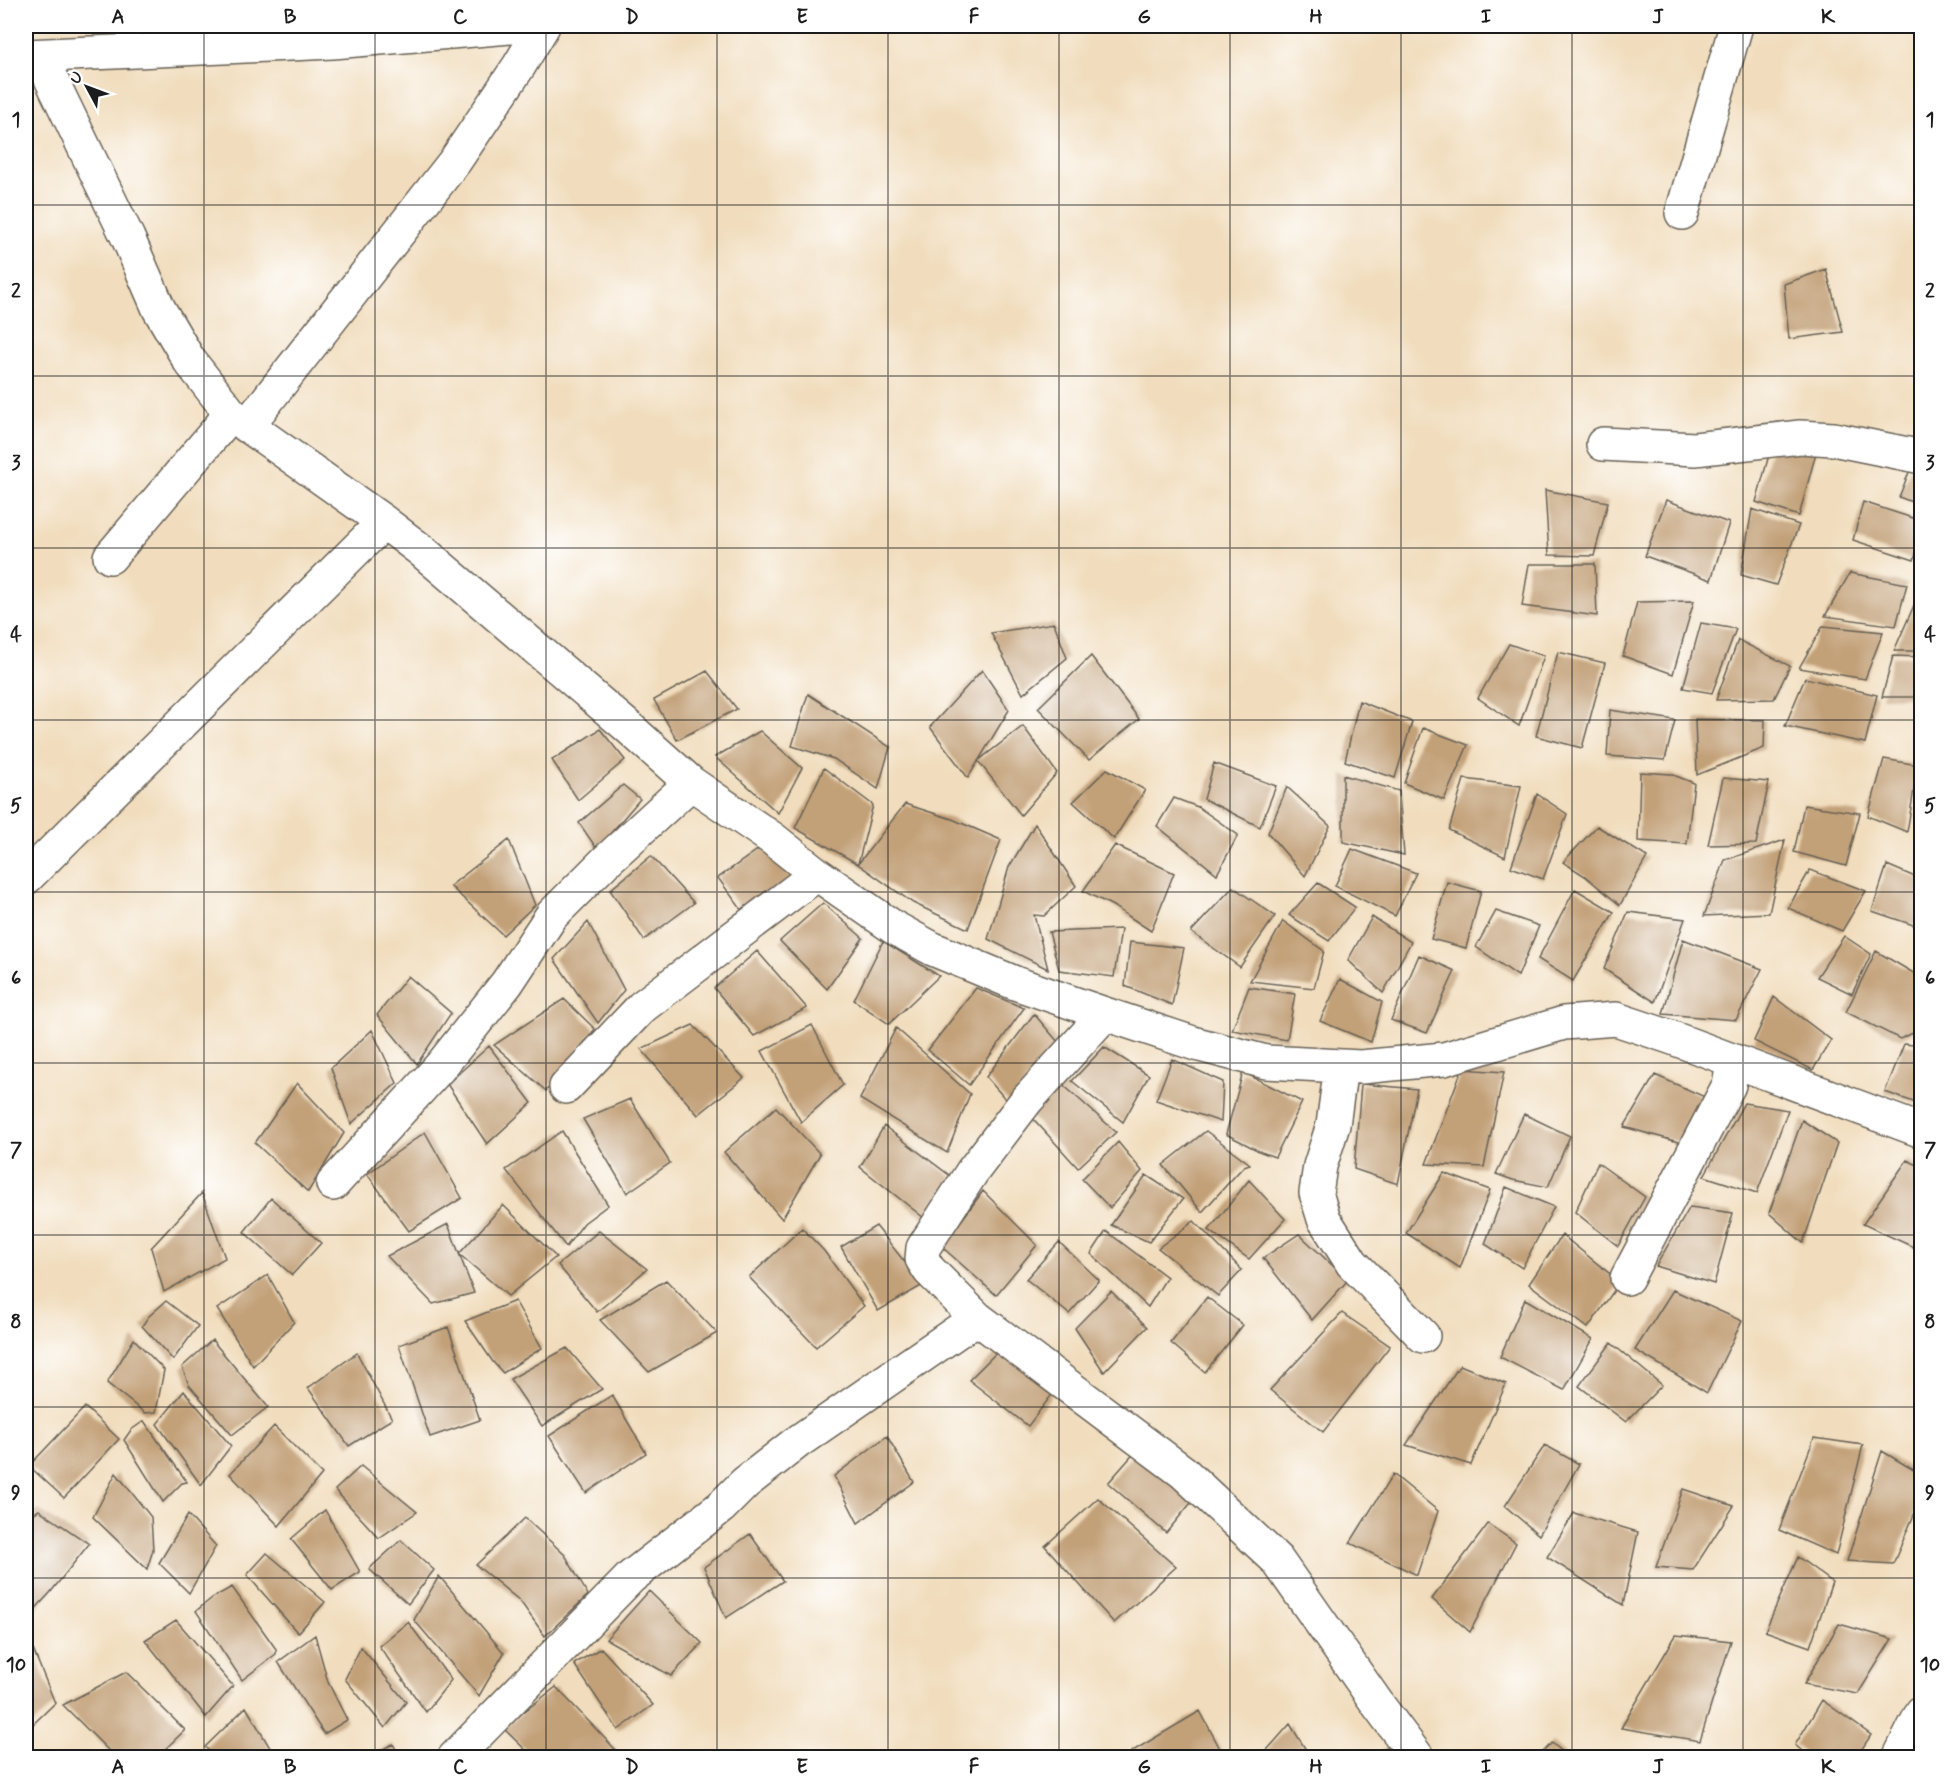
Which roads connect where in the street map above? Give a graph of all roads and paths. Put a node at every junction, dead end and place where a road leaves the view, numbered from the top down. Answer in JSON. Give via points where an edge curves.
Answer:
{"nodes":[{"id":1,"x":523,"y":26,"type":"edge"},
{"id":2,"x":543,"y":26,"type":"edge"},
{"id":3,"x":1736,"y":26,"type":"edge"},
{"id":4,"x":33,"y":56,"type":"edge"},
{"id":5,"x":1682,"y":213,"type":"dead end"},
{"id":6,"x":239,"y":420,"type":"junction"},
{"id":7,"x":1603,"y":444,"type":"dead end"},
{"id":8,"x":1922,"y":457,"type":"edge"},
{"id":9,"x":384,"y":522,"type":"junction"},
{"id":10,"x":110,"y":557,"type":"dead end"},
{"id":11,"x":691,"y":783,"type":"junction"},
{"id":12,"x":818,"y":874,"type":"junction"},
{"id":13,"x":26,"y":878,"type":"edge"},
{"id":14,"x":1105,"y":1014,"type":"junction"},
{"id":15,"x":1732,"y":1062,"type":"junction"},
{"id":16,"x":1341,"y":1066,"type":"junction"},
{"id":17,"x":566,"y":1088,"type":"dead end"},
{"id":18,"x":1922,"y":1131,"type":"edge"},
{"id":19,"x":333,"y":1184,"type":"dead end"},
{"id":20,"x":1627,"y":1278,"type":"dead end"},
{"id":21,"x":977,"y":1318,"type":"junction"},
{"id":22,"x":1423,"y":1336,"type":"dead end"},
{"id":23,"x":1922,"y":1712,"type":"edge"},
{"id":24,"x":454,"y":1758,"type":"edge"},
{"id":25,"x":1418,"y":1758,"type":"edge"},
{"id":26,"x":1899,"y":1758,"type":"edge"}],
"edges":[{"from":1,"to":4,"type":"street","via":[[333,42]]},
{"from":2,"to":6,"type":"street","via":[[455,161]]},
{"from":3,"to":5,"type":"street"},
{"from":4,"to":6,"type":"street","via":[[128,238],[159,309],[189,360]]},
{"from":6,"to":9,"type":"street"},
{"from":6,"to":10,"type":"street"},
{"from":7,"to":8,"type":"street","via":[[1695,449],[1800,437],[1833,439]]},
{"from":9,"to":11,"type":"street"},
{"from":9,"to":13,"type":"street"},
{"from":11,"to":12,"type":"street"},
{"from":11,"to":19,"type":"street","via":[[552,915],[507,983],[440,1067]]},
{"from":12,"to":14,"type":"street","via":[[893,927],[933,949]]},
{"from":12,"to":17,"type":"street","via":[[642,1007]]},
{"from":14,"to":16,"type":"street","via":[[1266,1062]]},
{"from":14,"to":21,"type":"street","via":[[1026,1101],[972,1172],[923,1248],[922,1259],[929,1270]]},
{"from":15,"to":16,"type":"street","via":[[1616,1019],[1564,1023],[1444,1059]]},
{"from":15,"to":18,"type":"street"},
{"from":15,"to":20,"type":"street","via":[[1729,1084]]},
{"from":16,"to":22,"type":"street","via":[[1333,1125],[1316,1193],[1324,1219],[1352,1263]]},
{"from":21,"to":24,"type":"street","via":[[796,1443],[631,1576]]},
{"from":21,"to":25,"type":"street","via":[[1183,1472],[1277,1560]]},
{"from":23,"to":26,"type":"street"}]}
